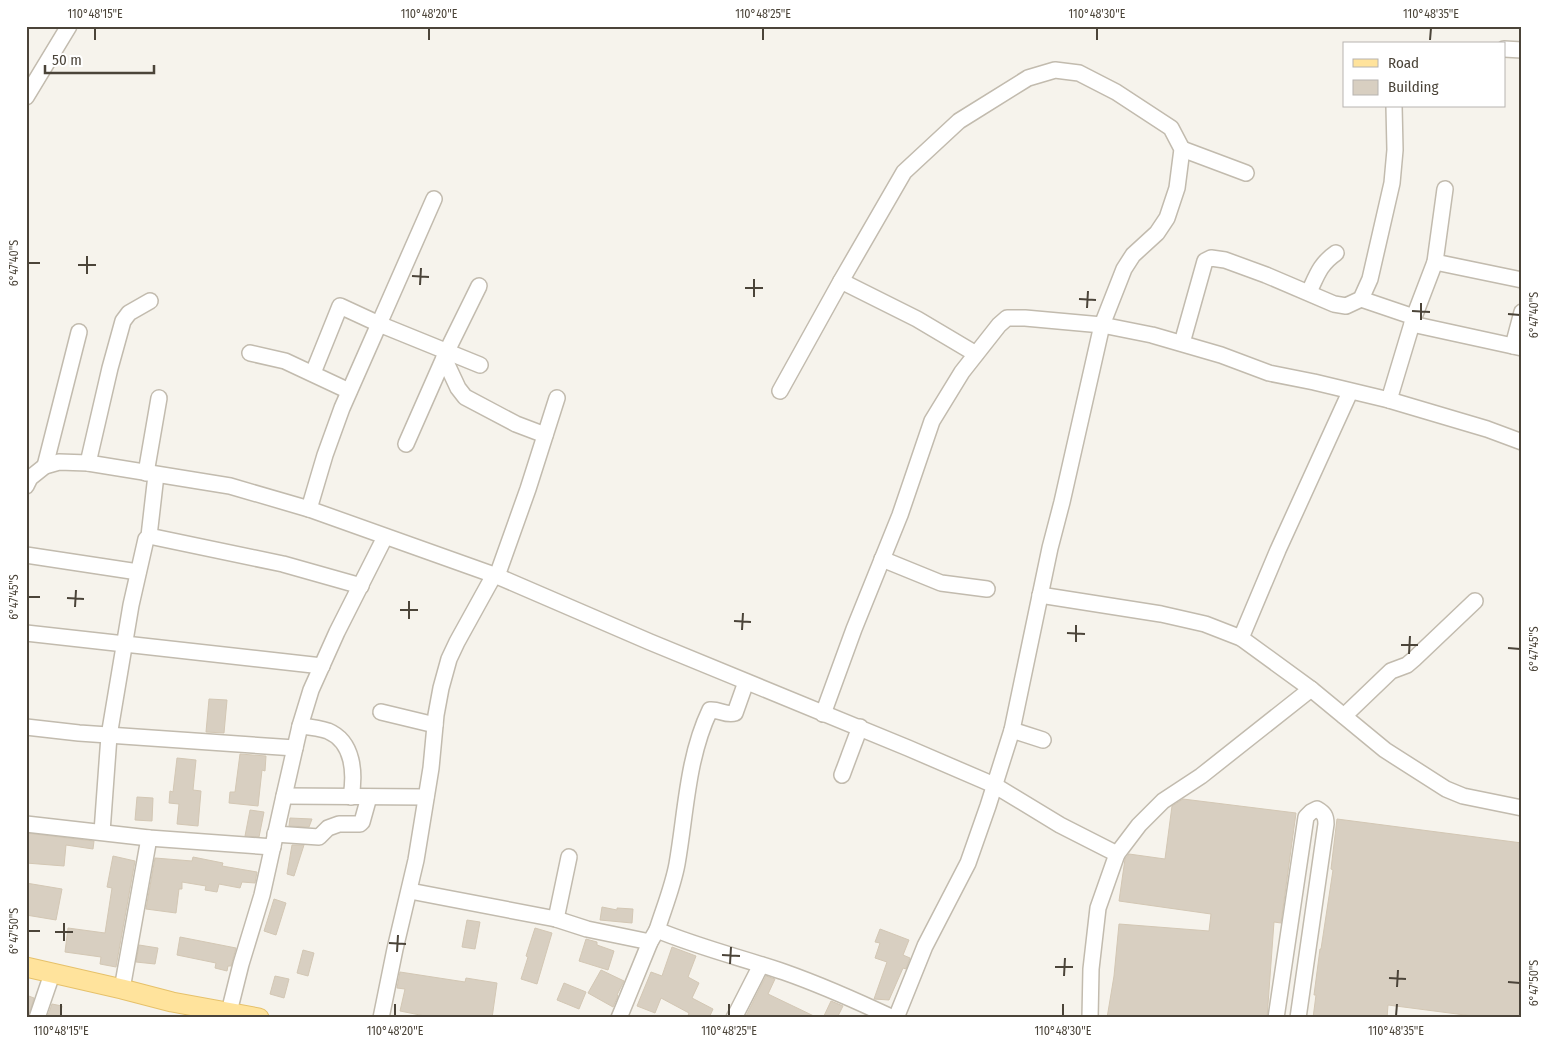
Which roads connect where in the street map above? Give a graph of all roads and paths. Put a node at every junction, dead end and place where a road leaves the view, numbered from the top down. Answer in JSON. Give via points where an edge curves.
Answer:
{"nodes":[{"id":1,"x":69,"y":26,"type":"edge"},
{"id":2,"x":1506,"y":49,"type":"edge"},
{"id":3,"x":1522,"y":50,"type":"edge"},
{"id":4,"x":26,"y":98,"type":"edge"},
{"id":5,"x":1394,"y":108,"type":"edge"},
{"id":6,"x":1182,"y":150,"type":"junction"},
{"id":7,"x":1246,"y":173,"type":"dead end"},
{"id":8,"x":1445,"y":189,"type":"dead end"},
{"id":9,"x":434,"y":199,"type":"dead end"},
{"id":10,"x":1336,"y":253,"type":"dead end"},
{"id":11,"x":1435,"y":262,"type":"junction"},
{"id":12,"x":1522,"y":280,"type":"edge"},
{"id":13,"x":841,"y":281,"type":"junction"},
{"id":14,"x":479,"y":286,"type":"dead end"},
{"id":15,"x":1309,"y":292,"type":"junction"},
{"id":16,"x":1361,"y":299,"type":"junction"},
{"id":17,"x":150,"y":301,"type":"dead end"},
{"id":18,"x":1522,"y":312,"type":"edge"},
{"id":19,"x":1413,"y":321,"type":"junction"},
{"id":20,"x":379,"y":324,"type":"junction"},
{"id":21,"x":1102,"y":325,"type":"junction"},
{"id":22,"x":79,"y":332,"type":"dead end"},
{"id":23,"x":1182,"y":343,"type":"junction"},
{"id":24,"x":1517,"y":347,"type":"edge"},
{"id":25,"x":250,"y":353,"type":"dead end"},
{"id":26,"x":446,"y":354,"type":"junction"},
{"id":27,"x":976,"y":354,"type":"junction"},
{"id":28,"x":480,"y":365,"type":"dead end"},
{"id":29,"x":312,"y":373,"type":"junction"},
{"id":30,"x":349,"y":391,"type":"junction"},
{"id":31,"x":780,"y":391,"type":"dead end"},
{"id":32,"x":1350,"y":392,"type":"junction"},
{"id":33,"x":159,"y":398,"type":"dead end"},
{"id":34,"x":557,"y":398,"type":"dead end"},
{"id":35,"x":1389,"y":400,"type":"junction"},
{"id":36,"x":546,"y":435,"type":"junction"},
{"id":37,"x":1522,"y":442,"type":"edge"},
{"id":38,"x":406,"y":444,"type":"dead end"},
{"id":39,"x":88,"y":463,"type":"junction"},
{"id":40,"x":45,"y":466,"type":"junction"},
{"id":41,"x":151,"y":474,"type":"junction"},
{"id":42,"x":26,"y":486,"type":"edge"},
{"id":43,"x":308,"y":509,"type":"junction"},
{"id":44,"x":149,"y":536,"type":"junction"},
{"id":45,"x":385,"y":537,"type":"junction"},
{"id":46,"x":26,"y":555,"type":"edge"},
{"id":47,"x":882,"y":559,"type":"junction"},
{"id":48,"x":138,"y":572,"type":"junction"},
{"id":49,"x":495,"y":576,"type":"junction"},
{"id":50,"x":361,"y":586,"type":"junction"},
{"id":51,"x":987,"y":589,"type":"dead end"},
{"id":52,"x":1040,"y":595,"type":"junction"},
{"id":53,"x":1476,"y":601,"type":"dead end"},
{"id":54,"x":26,"y":633,"type":"edge"},
{"id":55,"x":1240,"y":638,"type":"junction"},
{"id":56,"x":125,"y":643,"type":"junction"},
{"id":57,"x":322,"y":666,"type":"junction"},
{"id":58,"x":746,"y":682,"type":"junction"},
{"id":59,"x":1311,"y":689,"type":"junction"},
{"id":60,"x":381,"y":712,"type":"dead end"},
{"id":61,"x":824,"y":714,"type":"junction"},
{"id":62,"x":1344,"y":716,"type":"junction"},
{"id":63,"x":435,"y":725,"type":"junction"},
{"id":64,"x":300,"y":726,"type":"junction"},
{"id":65,"x":26,"y":727,"type":"edge"},
{"id":66,"x":860,"y":728,"type":"junction"},
{"id":67,"x":1012,"y":730,"type":"junction"},
{"id":68,"x":110,"y":736,"type":"junction"},
{"id":69,"x":1043,"y":740,"type":"dead end"},
{"id":70,"x":295,"y":748,"type":"junction"},
{"id":71,"x":842,"y":775,"type":"dead end"},
{"id":72,"x":994,"y":785,"type":"junction"},
{"id":73,"x":284,"y":796,"type":"junction"},
{"id":74,"x":351,"y":797,"type":"junction"},
{"id":75,"x":369,"y":797,"type":"junction"},
{"id":76,"x":426,"y":797,"type":"junction"},
{"id":77,"x":1522,"y":808,"type":"edge"},
{"id":78,"x":26,"y":824,"type":"edge"},
{"id":79,"x":102,"y":832,"type":"junction"},
{"id":80,"x":150,"y":838,"type":"junction"},
{"id":81,"x":274,"y":841,"type":"junction"},
{"id":82,"x":1117,"y":854,"type":"junction"},
{"id":83,"x":569,"y":857,"type":"dead end"},
{"id":84,"x":410,"y":891,"type":"junction"},
{"id":85,"x":556,"y":919,"type":"junction"},
{"id":86,"x":1288,"y":934,"type":"junction"},
{"id":87,"x":653,"y":936,"type":"junction"},
{"id":88,"x":1310,"y":937,"type":"junction"},
{"id":89,"x":761,"y":965,"type":"junction"},
{"id":90,"x":26,"y":967,"type":"edge"},
{"id":91,"x":52,"y":974,"type":"junction"},
{"id":92,"x":122,"y":989,"type":"junction"},
{"id":93,"x":229,"y":1012,"type":"junction"},
{"id":94,"x":37,"y":1018,"type":"edge"},
{"id":95,"x":259,"y":1018,"type":"edge"},
{"id":96,"x":381,"y":1018,"type":"edge"},
{"id":97,"x":618,"y":1018,"type":"edge"},
{"id":98,"x":734,"y":1018,"type":"edge"},
{"id":99,"x":892,"y":1018,"type":"edge"},
{"id":100,"x":896,"y":1018,"type":"edge"},
{"id":101,"x":1090,"y":1018,"type":"edge"},
{"id":102,"x":1276,"y":1018,"type":"edge"},
{"id":103,"x":1298,"y":1018,"type":"edge"}],
"edges":[{"from":1,"to":4,"type":"street"},
{"from":2,"to":3,"type":"street"},
{"from":5,"to":16,"type":"street","via":[[1392,183],[1370,279]]},
{"from":6,"to":7,"type":"street"},
{"from":6,"to":13,"type":"street","via":[[1171,128],[1116,92],[1078,73],[1055,70],[1028,78],[959,121],[904,172]]},
{"from":6,"to":21,"type":"street","via":[[1177,188],[1168,218],[1128,262]]},
{"from":8,"to":11,"type":"street"},
{"from":9,"to":20,"type":"street"},
{"from":10,"to":15,"type":"street","via":[[1320,267]]},
{"from":11,"to":12,"type":"street"},
{"from":11,"to":19,"type":"street"},
{"from":13,"to":27,"type":"street","via":[[917,319]]},
{"from":13,"to":31,"type":"street"},
{"from":14,"to":26,"type":"street"},
{"from":15,"to":16,"type":"street","via":[[1341,306]]},
{"from":15,"to":23,"type":"street","via":[[1225,260],[1207,259]]},
{"from":16,"to":19,"type":"street"},
{"from":17,"to":39,"type":"street","via":[[129,313],[123,321]]},
{"from":18,"to":24,"type":"street"},
{"from":19,"to":24,"type":"street"},
{"from":19,"to":35,"type":"street"},
{"from":20,"to":26,"type":"street"},
{"from":20,"to":29,"type":"street","via":[[337,305]]},
{"from":20,"to":30,"type":"street"},
{"from":21,"to":23,"type":"street"},
{"from":21,"to":27,"type":"street","via":[[1007,318]]},
{"from":21,"to":52,"type":"street"},
{"from":22,"to":40,"type":"street"},
{"from":23,"to":32,"type":"street","via":[[1269,373]]},
{"from":25,"to":29,"type":"street","via":[[285,361]]},
{"from":26,"to":28,"type":"street"},
{"from":26,"to":36,"type":"street","via":[[458,388],[465,397],[516,424]]},
{"from":26,"to":38,"type":"street"},
{"from":27,"to":47,"type":"street","via":[[932,421]]},
{"from":29,"to":30,"type":"street"},
{"from":30,"to":43,"type":"street"},
{"from":32,"to":35,"type":"street"},
{"from":32,"to":55,"type":"street"},
{"from":33,"to":41,"type":"street"},
{"from":34,"to":36,"type":"street"},
{"from":35,"to":37,"type":"street"},
{"from":36,"to":49,"type":"street"},
{"from":39,"to":40,"type":"street","via":[[59,462]]},
{"from":39,"to":41,"type":"street"},
{"from":40,"to":42,"type":"street","via":[[30,478]]},
{"from":41,"to":43,"type":"street","via":[[230,486]]},
{"from":41,"to":44,"type":"street"},
{"from":43,"to":45,"type":"street"},
{"from":44,"to":48,"type":"street"},
{"from":44,"to":50,"type":"street","via":[[282,564]]},
{"from":45,"to":49,"type":"street"},
{"from":45,"to":50,"type":"street"},
{"from":46,"to":48,"type":"street"},
{"from":47,"to":51,"type":"street","via":[[941,583]]},
{"from":47,"to":61,"type":"street"},
{"from":48,"to":56,"type":"street"},
{"from":49,"to":58,"type":"street"},
{"from":49,"to":63,"type":"street","via":[[462,629],[449,660]]},
{"from":50,"to":57,"type":"street"},
{"from":52,"to":55,"type":"street","via":[[1161,614],[1205,624]]},
{"from":52,"to":67,"type":"street"},
{"from":53,"to":62,"type":"street","via":[[1407,665],[1391,671]]},
{"from":54,"to":56,"type":"street"},
{"from":55,"to":59,"type":"street"},
{"from":56,"to":57,"type":"street"},
{"from":56,"to":68,"type":"street"},
{"from":57,"to":64,"type":"street"},
{"from":58,"to":61,"type":"street"},
{"from":58,"to":87,"type":"street","via":[[734,714],[710,710],[707,717],[688,786],[676,866]]},
{"from":59,"to":62,"type":"street"},
{"from":59,"to":82,"type":"street","via":[[1201,776],[1164,801],[1139,825]]},
{"from":60,"to":63,"type":"street"},
{"from":61,"to":66,"type":"street"},
{"from":62,"to":77,"type":"street","via":[[1385,750],[1446,788],[1463,796]]},
{"from":63,"to":76,"type":"street"},
{"from":64,"to":70,"type":"street"},
{"from":64,"to":74,"type":"street","via":[[328,732],[342,742],[353,766]]},
{"from":65,"to":68,"type":"street"},
{"from":66,"to":71,"type":"street"},
{"from":66,"to":72,"type":"street"},
{"from":67,"to":69,"type":"street"},
{"from":67,"to":72,"type":"street"},
{"from":68,"to":70,"type":"street"},
{"from":68,"to":79,"type":"street"},
{"from":70,"to":73,"type":"street"},
{"from":72,"to":82,"type":"street","via":[[1060,825]]},
{"from":72,"to":100,"type":"street","via":[[968,863],[926,946]]},
{"from":73,"to":74,"type":"street"},
{"from":73,"to":81,"type":"street"},
{"from":74,"to":75,"type":"street"},
{"from":75,"to":76,"type":"street"},
{"from":75,"to":81,"type":"street","via":[[360,824],[339,824],[328,828],[319,837]]},
{"from":76,"to":84,"type":"street"},
{"from":78,"to":79,"type":"street"},
{"from":79,"to":80,"type":"street"},
{"from":80,"to":81,"type":"street"},
{"from":80,"to":92,"type":"street"},
{"from":81,"to":93,"type":"street"},
{"from":82,"to":101,"type":"street","via":[[1098,908],[1090,970]]},
{"from":83,"to":85,"type":"street"},
{"from":84,"to":85,"type":"street"},
{"from":84,"to":96,"type":"street"},
{"from":85,"to":87,"type":"street","via":[[587,929]]},
{"from":86,"to":88,"type":"street"},
{"from":86,"to":88,"type":"street","via":[[1306,817],[1317,809],[1323,812],[1326,824]]},
{"from":86,"to":102,"type":"street"},
{"from":87,"to":89,"type":"street","via":[[679,939]]},
{"from":87,"to":97,"type":"street"},
{"from":88,"to":103,"type":"street"},
{"from":89,"to":98,"type":"street"},
{"from":89,"to":99,"type":"street","via":[[829,989]]},
{"from":90,"to":91,"type":"main road"},
{"from":91,"to":92,"type":"main road"},
{"from":91,"to":94,"type":"street"},
{"from":92,"to":93,"type":"main road"},
{"from":93,"to":95,"type":"main road"}]}
